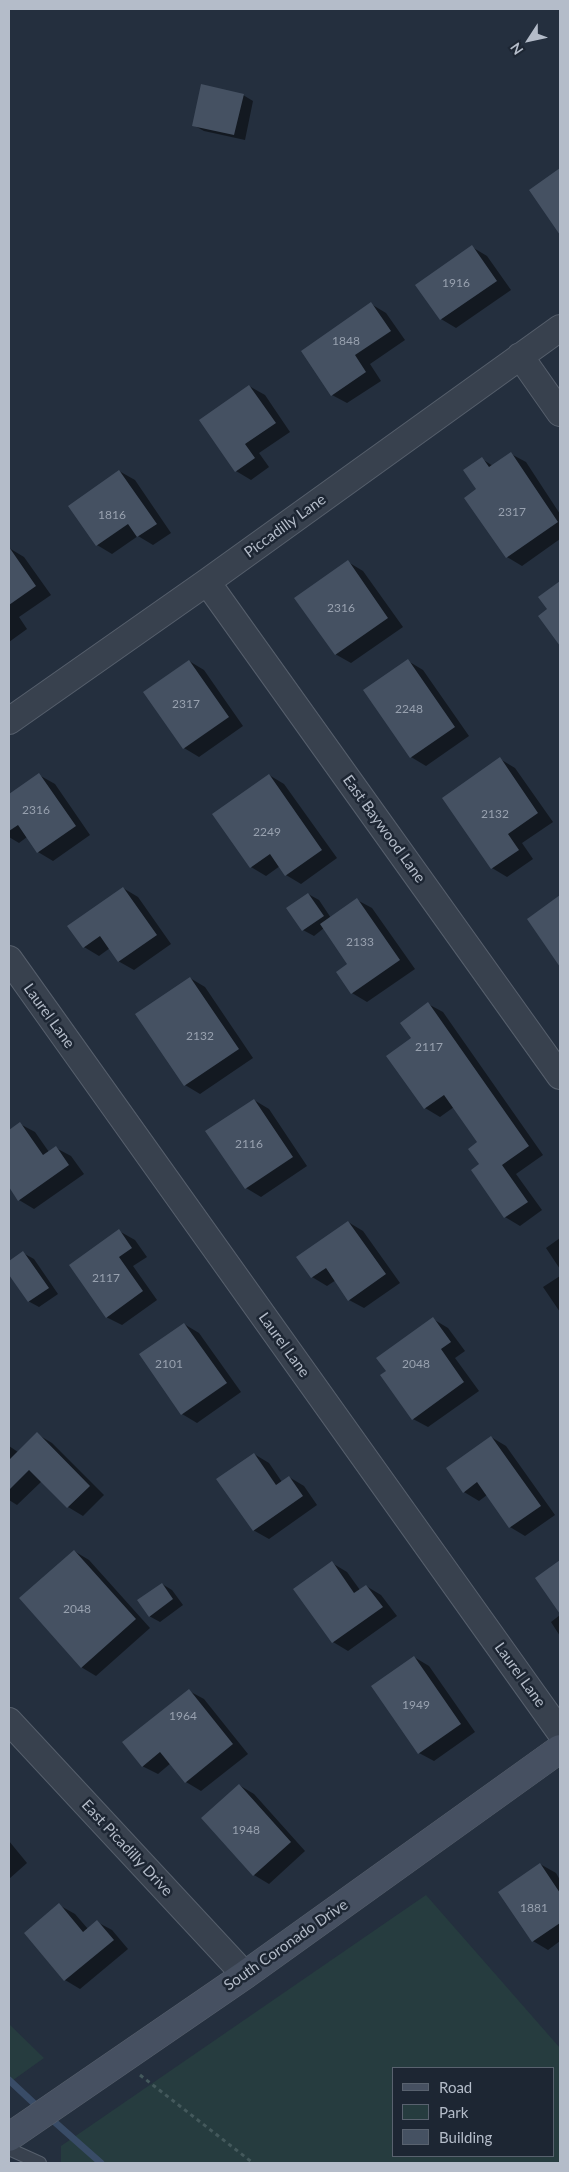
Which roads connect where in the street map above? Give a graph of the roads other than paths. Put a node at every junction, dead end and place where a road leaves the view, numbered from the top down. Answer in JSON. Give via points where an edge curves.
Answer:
{"nodes":[{"id":1,"x":560,"y":328,"type":"edge"},
{"id":2,"x":520,"y":356,"type":"junction"},
{"id":3,"x":560,"y":413,"type":"edge"},
{"id":4,"x":207,"y":582,"type":"junction"},
{"id":5,"x":9,"y":721,"type":"edge"},
{"id":6,"x":9,"y":959,"type":"edge"},
{"id":7,"x":560,"y":1076,"type":"edge"},
{"id":8,"x":9,"y":1721,"type":"edge"},
{"id":9,"x":560,"y":1732,"type":"edge"},
{"id":10,"x":560,"y":1749,"type":"edge"},
{"id":11,"x":245,"y":1975,"type":"junction"},
{"id":12,"x":10,"y":2140,"type":"edge"},
{"id":13,"x":38,"y":2163,"type":"edge"}],
"edges":[{"from":1,"to":2,"type":"street","name":"Piccadilly Lane"},
{"from":2,"to":3,"type":"street"},
{"from":2,"to":4,"type":"street","name":"Piccadilly Lane"},
{"from":4,"to":5,"type":"street","name":"Piccadilly Lane"},
{"from":4,"to":7,"type":"street","name":"East Baywood Lane"},
{"from":6,"to":9,"type":"street","name":"Laurel Lane"},
{"from":8,"to":11,"type":"street","name":"East Picadilly Drive"},
{"from":10,"to":11,"type":"street","name":"South Coronado Drive"},
{"from":11,"to":12,"type":"street","name":"South Coronado Drive"},
{"from":12,"to":13,"type":"lane"}]}
